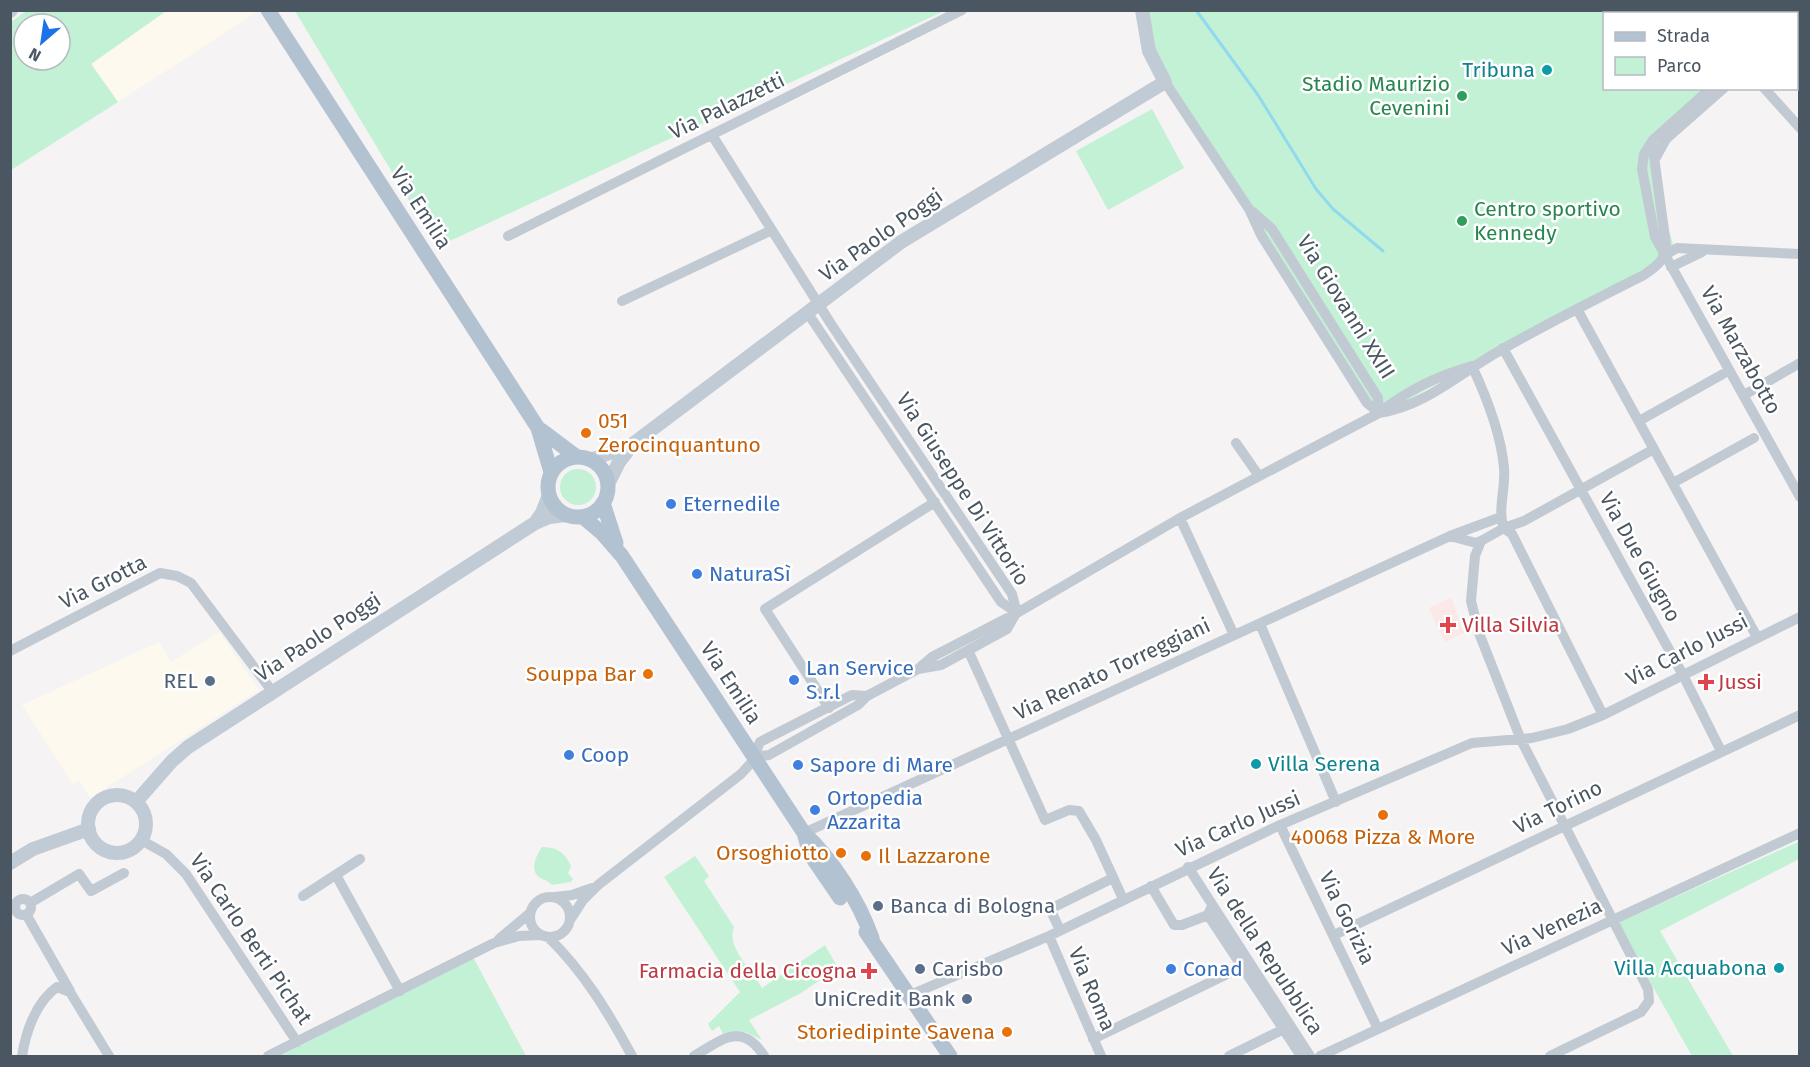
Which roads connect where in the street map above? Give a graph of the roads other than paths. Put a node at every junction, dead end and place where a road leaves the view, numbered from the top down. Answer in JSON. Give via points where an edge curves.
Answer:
{"nodes":[{"id":1,"x":268,"y":10,"type":"edge"},
{"id":2,"x":962,"y":10,"type":"edge"},
{"id":3,"x":1142,"y":11,"type":"edge"},
{"id":4,"x":1165,"y":82,"type":"junction"},
{"id":5,"x":1709,"y":90,"type":"edge"},
{"id":6,"x":1722,"y":90,"type":"edge"},
{"id":7,"x":1766,"y":90,"type":"edge"},
{"id":8,"x":1800,"y":128,"type":"edge"},
{"id":9,"x":712,"y":135,"type":"junction"},
{"id":10,"x":1653,"y":140,"type":"junction"},
{"id":11,"x":1654,"y":165,"type":"junction"},
{"id":12,"x":772,"y":230,"type":"junction"},
{"id":13,"x":508,"y":236,"type":"dead end"},
{"id":14,"x":1706,"y":251,"type":"junction"},
{"id":15,"x":1800,"y":254,"type":"edge"},
{"id":16,"x":1665,"y":255,"type":"junction"},
{"id":17,"x":1671,"y":267,"type":"junction"},
{"id":18,"x":622,"y":301,"type":"dead end"},
{"id":19,"x":813,"y":308,"type":"junction"},
{"id":20,"x":1577,"y":309,"type":"junction"},
{"id":21,"x":1503,"y":348,"type":"junction"},
{"id":22,"x":1800,"y":363,"type":"edge"},
{"id":23,"x":1472,"y":366,"type":"junction"},
{"id":24,"x":1723,"y":374,"type":"dead end"},
{"id":25,"x":1744,"y":395,"type":"junction"},
{"id":26,"x":1379,"y":413,"type":"junction"},
{"id":27,"x":1639,"y":421,"type":"junction"},
{"id":28,"x":538,"y":428,"type":"junction"},
{"id":29,"x":1754,"y":438,"type":"dead end"},
{"id":30,"x":634,"y":443,"type":"junction"},
{"id":31,"x":1236,"y":444,"type":"dead end"},
{"id":32,"x":1654,"y":449,"type":"junction"},
{"id":33,"x":584,"y":458,"type":"junction"},
{"id":34,"x":551,"y":472,"type":"junction"},
{"id":35,"x":1259,"y":476,"type":"junction"},
{"id":36,"x":1673,"y":483,"type":"junction"},
{"id":37,"x":608,"y":484,"type":"junction"},
{"id":38,"x":1580,"y":490,"type":"junction"},
{"id":39,"x":549,"y":495,"type":"junction"},
{"id":40,"x":1800,"y":497,"type":"edge"},
{"id":41,"x":935,"y":502,"type":"junction"},
{"id":42,"x":603,"y":503,"type":"junction"},
{"id":43,"x":567,"y":515,"type":"junction"},
{"id":44,"x":583,"y":517,"type":"junction"},
{"id":45,"x":1180,"y":518,"type":"junction"},
{"id":46,"x":535,"y":523,"type":"junction"},
{"id":47,"x":1503,"y":523,"type":"junction"},
{"id":48,"x":1450,"y":536,"type":"junction"},
{"id":49,"x":1481,"y":541,"type":"junction"},
{"id":50,"x":622,"y":556,"type":"junction"},
{"id":51,"x":1017,"y":613,"type":"junction"},
{"id":52,"x":1800,"y":617,"type":"edge"},
{"id":53,"x":1260,"y":624,"type":"junction"},
{"id":54,"x":1233,"y":635,"type":"junction"},
{"id":55,"x":1758,"y":637,"type":"junction"},
{"id":56,"x":968,"y":650,"type":"junction"},
{"id":57,"x":10,"y":651,"type":"edge"},
{"id":58,"x":918,"y":669,"type":"junction"},
{"id":59,"x":1683,"y":675,"type":"junction"},
{"id":60,"x":272,"y":691,"type":"junction"},
{"id":61,"x":867,"y":696,"type":"junction"},
{"id":62,"x":829,"y":708,"type":"junction"},
{"id":63,"x":1603,"y":715,"type":"junction"},
{"id":64,"x":1800,"y":715,"type":"edge"},
{"id":65,"x":1008,"y":739,"type":"junction"},
{"id":66,"x":1521,"y":740,"type":"junction"},
{"id":67,"x":1721,"y":751,"type":"junction"},
{"id":68,"x":753,"y":757,"type":"junction"},
{"id":69,"x":136,"y":802,"type":"junction"},
{"id":70,"x":1336,"y":802,"type":"junction"},
{"id":71,"x":1280,"y":825,"type":"junction"},
{"id":72,"x":1564,"y":826,"type":"junction"},
{"id":73,"x":89,"y":829,"type":"junction"},
{"id":74,"x":804,"y":833,"type":"junction"},
{"id":75,"x":1800,"y":833,"type":"edge"},
{"id":76,"x":141,"y":840,"type":"junction"},
{"id":77,"x":360,"y":859,"type":"dead end"},
{"id":78,"x":10,"y":863,"type":"edge"},
{"id":79,"x":1188,"y":867,"type":"junction"},
{"id":80,"x":124,"y":873,"type":"dead end"},
{"id":81,"x":336,"y":875,"type":"junction"},
{"id":82,"x":1113,"y":878,"type":"junction"},
{"id":83,"x":598,"y":885,"type":"junction"},
{"id":84,"x":1151,"y":886,"type":"junction"},
{"id":85,"x":303,"y":896,"type":"dead end"},
{"id":86,"x":555,"y":897,"type":"junction"},
{"id":87,"x":1123,"y":899,"type":"junction"},
{"id":88,"x":1209,"y":909,"type":"junction"},
{"id":89,"x":530,"y":913,"type":"junction"},
{"id":90,"x":1613,"y":920,"type":"junction"},
{"id":91,"x":569,"y":923,"type":"junction"},
{"id":92,"x":1060,"y":930,"type":"junction"},
{"id":93,"x":1334,"y":935,"type":"junction"},
{"id":94,"x":544,"y":936,"type":"junction"},
{"id":95,"x":1049,"y":936,"type":"junction"},
{"id":96,"x":494,"y":944,"type":"junction"},
{"id":97,"x":573,"y":961,"type":"junction"},
{"id":98,"x":1246,"y":965,"type":"junction"},
{"id":99,"x":400,"y":991,"type":"junction"},
{"id":100,"x":70,"y":992,"type":"junction"},
{"id":101,"x":910,"y":995,"type":"junction"},
{"id":102,"x":1287,"y":1028,"type":"junction"},
{"id":103,"x":1377,"y":1029,"type":"junction"},
{"id":104,"x":1093,"y":1039,"type":"junction"},
{"id":105,"x":297,"y":1042,"type":"junction"},
{"id":106,"x":22,"y":1056,"type":"edge"},
{"id":107,"x":109,"y":1056,"type":"edge"},
{"id":108,"x":268,"y":1056,"type":"edge"},
{"id":109,"x":632,"y":1056,"type":"edge"},
{"id":110,"x":694,"y":1056,"type":"edge"},
{"id":111,"x":764,"y":1056,"type":"edge"},
{"id":112,"x":950,"y":1056,"type":"edge"},
{"id":113,"x":1101,"y":1056,"type":"edge"},
{"id":114,"x":1229,"y":1056,"type":"edge"},
{"id":115,"x":1301,"y":1056,"type":"edge"},
{"id":116,"x":1310,"y":1056,"type":"edge"},
{"id":117,"x":1320,"y":1056,"type":"edge"},
{"id":118,"x":1550,"y":1056,"type":"edge"}],
"edges":[{"from":1,"to":28,"type":"main road","name":"Via Emilia"},
{"from":2,"to":9,"type":"street","name":"Via Palazzetti"},
{"from":3,"to":4,"type":"main road","name":"Via Giovanni XXIII","via":[[1149,51]]},
{"from":4,"to":19,"type":"main road","name":"Via Paolo Poggi","via":[[926,225]]},
{"from":4,"to":26,"type":"street","name":"Via Giovanni XXIII","via":[[1249,209],[1272,229],[1378,398]]},
{"from":5,"to":10,"type":"street"},
{"from":6,"to":11,"type":"street","via":[[1666,140]]},
{"from":7,"to":8,"type":"street"},
{"from":9,"to":12,"type":"street","name":"Via Giuseppe Di Vittorio"},
{"from":9,"to":13,"type":"street","name":"Via Palazzetti"},
{"from":10,"to":11,"type":"street"},
{"from":10,"to":16,"type":"street","name":"Via Marzabotto","via":[[1644,154],[1642,169],[1655,237]]},
{"from":11,"to":16,"type":"street","via":[[1666,235]]},
{"from":12,"to":18,"type":"street"},
{"from":12,"to":19,"type":"street","name":"Via Giuseppe Di Vittorio"},
{"from":14,"to":15,"type":"street"},
{"from":14,"to":16,"type":"street","via":[[1677,248]]},
{"from":14,"to":17,"type":"street"},
{"from":16,"to":17,"type":"street","name":"Via Marzabotto"},
{"from":16,"to":20,"type":"street","via":[[1644,274]]},
{"from":17,"to":25,"type":"street","name":"Via Marzabotto"},
{"from":19,"to":30,"type":"main road","name":"Via Paolo Poggi"},
{"from":19,"to":41,"type":"street","name":"Via Giuseppe Di Vittorio"},
{"from":19,"to":51,"type":"street","name":"Via Giuseppe Di Vittorio","via":[[1012,594]]},
{"from":20,"to":21,"type":"street"},
{"from":20,"to":27,"type":"street"},
{"from":21,"to":23,"type":"street"},
{"from":21,"to":38,"type":"street","name":"Via Due Giugno"},
{"from":22,"to":25,"type":"street"},
{"from":23,"to":26,"type":"street","via":[[1396,399]]},
{"from":23,"to":47,"type":"street","via":[[1500,446],[1504,469]]},
{"from":24,"to":27,"type":"street"},
{"from":25,"to":40,"type":"street","name":"Via Marzabotto"},
{"from":26,"to":35,"type":"street"},
{"from":27,"to":32,"type":"street"},
{"from":28,"to":33,"type":"main road","name":"Via Emilia"},
{"from":28,"to":34,"type":"main road","name":"Via Emilia"},
{"from":29,"to":36,"type":"street"},
{"from":30,"to":33,"type":"main road","name":"Via Paolo Poggi"},
{"from":30,"to":37,"type":"main road","name":"Via Paolo Poggi"},
{"from":31,"to":35,"type":"street"},
{"from":32,"to":36,"type":"street"},
{"from":32,"to":38,"type":"street"},
{"from":33,"to":34,"type":"main road","via":[[562,461]]},
{"from":33,"to":37,"type":"main road","via":[[602,469]]},
{"from":34,"to":39,"type":"main road"},
{"from":35,"to":45,"type":"street"},
{"from":36,"to":55,"type":"street"},
{"from":37,"to":42,"type":"main road"},
{"from":38,"to":47,"type":"street","via":[[1524,521]]},
{"from":38,"to":59,"type":"street","name":"Via Due Giugno"},
{"from":39,"to":43,"type":"main road","via":[[556,508]]},
{"from":39,"to":46,"type":"main road"},
{"from":41,"to":51,"type":"street","name":"Via Giuseppe Di Vittorio","via":[[1001,602]]},
{"from":41,"to":62,"type":"street","via":[[765,609]]},
{"from":42,"to":44,"type":"main road"},
{"from":42,"to":50,"type":"main road","name":"Via Emilia"},
{"from":43,"to":44,"type":"main road"},
{"from":43,"to":46,"type":"main road","name":"Via Paolo Poggi"},
{"from":44,"to":50,"type":"main road","name":"Via Emilia"},
{"from":45,"to":51,"type":"street"},
{"from":45,"to":54,"type":"street","name":"Via Renato Torreggiani"},
{"from":46,"to":60,"type":"main road","name":"Via Paolo Poggi"},
{"from":47,"to":48,"type":"street","name":"Via Renato Torreggiani"},
{"from":47,"to":49,"type":"street"},
{"from":47,"to":63,"type":"street"},
{"from":48,"to":49,"type":"street"},
{"from":48,"to":53,"type":"street","name":"Via Renato Torreggiani"},
{"from":49,"to":66,"type":"street","via":[[1475,556],[1471,601],[1479,633]]},
{"from":50,"to":68,"type":"main road","name":"Via Emilia"},
{"from":51,"to":56,"type":"street","via":[[1006,629]]},
{"from":51,"to":58,"type":"street","via":[[932,657]]},
{"from":52,"to":55,"type":"street","name":"Via Carlo Jussi"},
{"from":53,"to":54,"type":"street","name":"Via Renato Torreggiani"},
{"from":53,"to":70,"type":"street"},
{"from":54,"to":65,"type":"street","name":"Via Renato Torreggiani"},
{"from":55,"to":59,"type":"street","name":"Via Carlo Jussi"},
{"from":56,"to":58,"type":"street","via":[[941,665]]},
{"from":56,"to":65,"type":"street","name":"Via Renato Torreggiani"},
{"from":57,"to":60,"type":"street","name":"Via Grotta","via":[[160,573],[191,583]]},
{"from":58,"to":61,"type":"street"},
{"from":59,"to":63,"type":"street","name":"Via Carlo Jussi"},
{"from":59,"to":67,"type":"street","name":"Via Due Giugno"},
{"from":60,"to":69,"type":"main road","name":"Via Paolo Poggi","via":[[188,747]]},
{"from":61,"to":62,"type":"street","via":[[852,695]]},
{"from":61,"to":68,"type":"street","via":[[858,705],[769,755]]},
{"from":62,"to":68,"type":"street","via":[[760,742]]},
{"from":63,"to":66,"type":"street","name":"Via Carlo Jussi","via":[[1568,729]]},
{"from":64,"to":67,"type":"street","name":"Via Torino"},
{"from":65,"to":74,"type":"street","name":"Via Renato Torreggiani"},
{"from":65,"to":82,"type":"street","name":"Via Renato Torreggiani","via":[[1045,820],[1069,810],[1079,811]]},
{"from":66,"to":70,"type":"street","name":"Via Carlo Jussi","via":[[1472,743]]},
{"from":66,"to":72,"type":"street"},
{"from":67,"to":72,"type":"street","name":"Via Torino"},
{"from":68,"to":74,"type":"main road","name":"Via Emilia"},
{"from":68,"to":83,"type":"street","via":[[741,774]]},
{"from":69,"to":73,"type":"main road","via":[[118,795],[106,797],[92,810]]},
{"from":69,"to":76,"type":"main road","via":[[145,820]]},
{"from":70,"to":71,"type":"street","name":"Via Carlo Jussi"},
{"from":71,"to":79,"type":"street","name":"Via Carlo Jussi"},
{"from":71,"to":93,"type":"street","name":"Via Gorizia"},
{"from":72,"to":90,"type":"street"},
{"from":72,"to":93,"type":"street","name":"Via Torino"},
{"from":73,"to":76,"type":"main road","via":[[98,846],[106,850],[126,851]]},
{"from":73,"to":78,"type":"main road","via":[[33,849]]},
{"from":74,"to":101,"type":"main road","name":"Via Emilia","via":[[810,854]]},
{"from":75,"to":90,"type":"street","name":"Via Venezia"},
{"from":76,"to":105,"type":"street","name":"Via Carlo Berti Pichat","via":[[166,854],[186,874]]},
{"from":77,"to":81,"type":"street"},
{"from":79,"to":84,"type":"street","name":"Via Carlo Jussi"},
{"from":79,"to":88,"type":"street","name":"Via della Repubblica"},
{"from":80,"to":100,"type":"street","via":[[91,891],[80,874],[30,903],[22,898],[16,903],[17,913],[26,914]]},
{"from":81,"to":85,"type":"street"},
{"from":81,"to":99,"type":"street"},
{"from":82,"to":87,"type":"street","name":"Via Renato Torreggiani"},
{"from":82,"to":92,"type":"street","via":[[1050,909]]},
{"from":83,"to":86,"type":"street"},
{"from":83,"to":91,"type":"street"},
{"from":84,"to":87,"type":"street","name":"Via Carlo Jussi"},
{"from":84,"to":88,"type":"street","via":[[1174,925],[1182,926]]},
{"from":86,"to":89,"type":"street","via":[[540,899]]},
{"from":86,"to":91,"type":"street","via":[[567,907]]},
{"from":87,"to":92,"type":"street","name":"Via Carlo Jussi"},
{"from":88,"to":98,"type":"street","name":"Via della Repubblica"},
{"from":89,"to":94,"type":"street","via":[[531,924]]},
{"from":89,"to":96,"type":"street"},
{"from":90,"to":103,"type":"street","name":"Via Venezia"},
{"from":90,"to":118,"type":"street","via":[[1648,989],[1649,1001],[1641,1012]]},
{"from":91,"to":94,"type":"street","via":[[559,935]]},
{"from":91,"to":97,"type":"street","via":[[566,939]]},
{"from":92,"to":95,"type":"street","name":"Via Carlo Jussi"},
{"from":93,"to":103,"type":"street","name":"Via Gorizia"},
{"from":94,"to":96,"type":"street","via":[[519,936]]},
{"from":94,"to":97,"type":"street"},
{"from":95,"to":101,"type":"street","name":"Via Carlo Jussi"},
{"from":95,"to":104,"type":"street","name":"Via Roma"},
{"from":96,"to":99,"type":"street"},
{"from":97,"to":109,"type":"street"},
{"from":98,"to":102,"type":"street","name":"Via della Repubblica"},
{"from":98,"to":104,"type":"street"},
{"from":99,"to":105,"type":"street"},
{"from":100,"to":106,"type":"street","via":[[57,987],[42,1000]]},
{"from":100,"to":107,"type":"street"},
{"from":101,"to":112,"type":"main road","name":"Via Emilia"},
{"from":102,"to":114,"type":"street"},
{"from":102,"to":115,"type":"street","name":"Via della Repubblica"},
{"from":102,"to":116,"type":"street","name":"Via della Repubblica"},
{"from":103,"to":117,"type":"street","name":"Via Venezia"},
{"from":104,"to":113,"type":"street","name":"Via Roma"},
{"from":105,"to":108,"type":"street"},
{"from":110,"to":111,"type":"street","via":[[734,1036],[750,1039]]}]}
